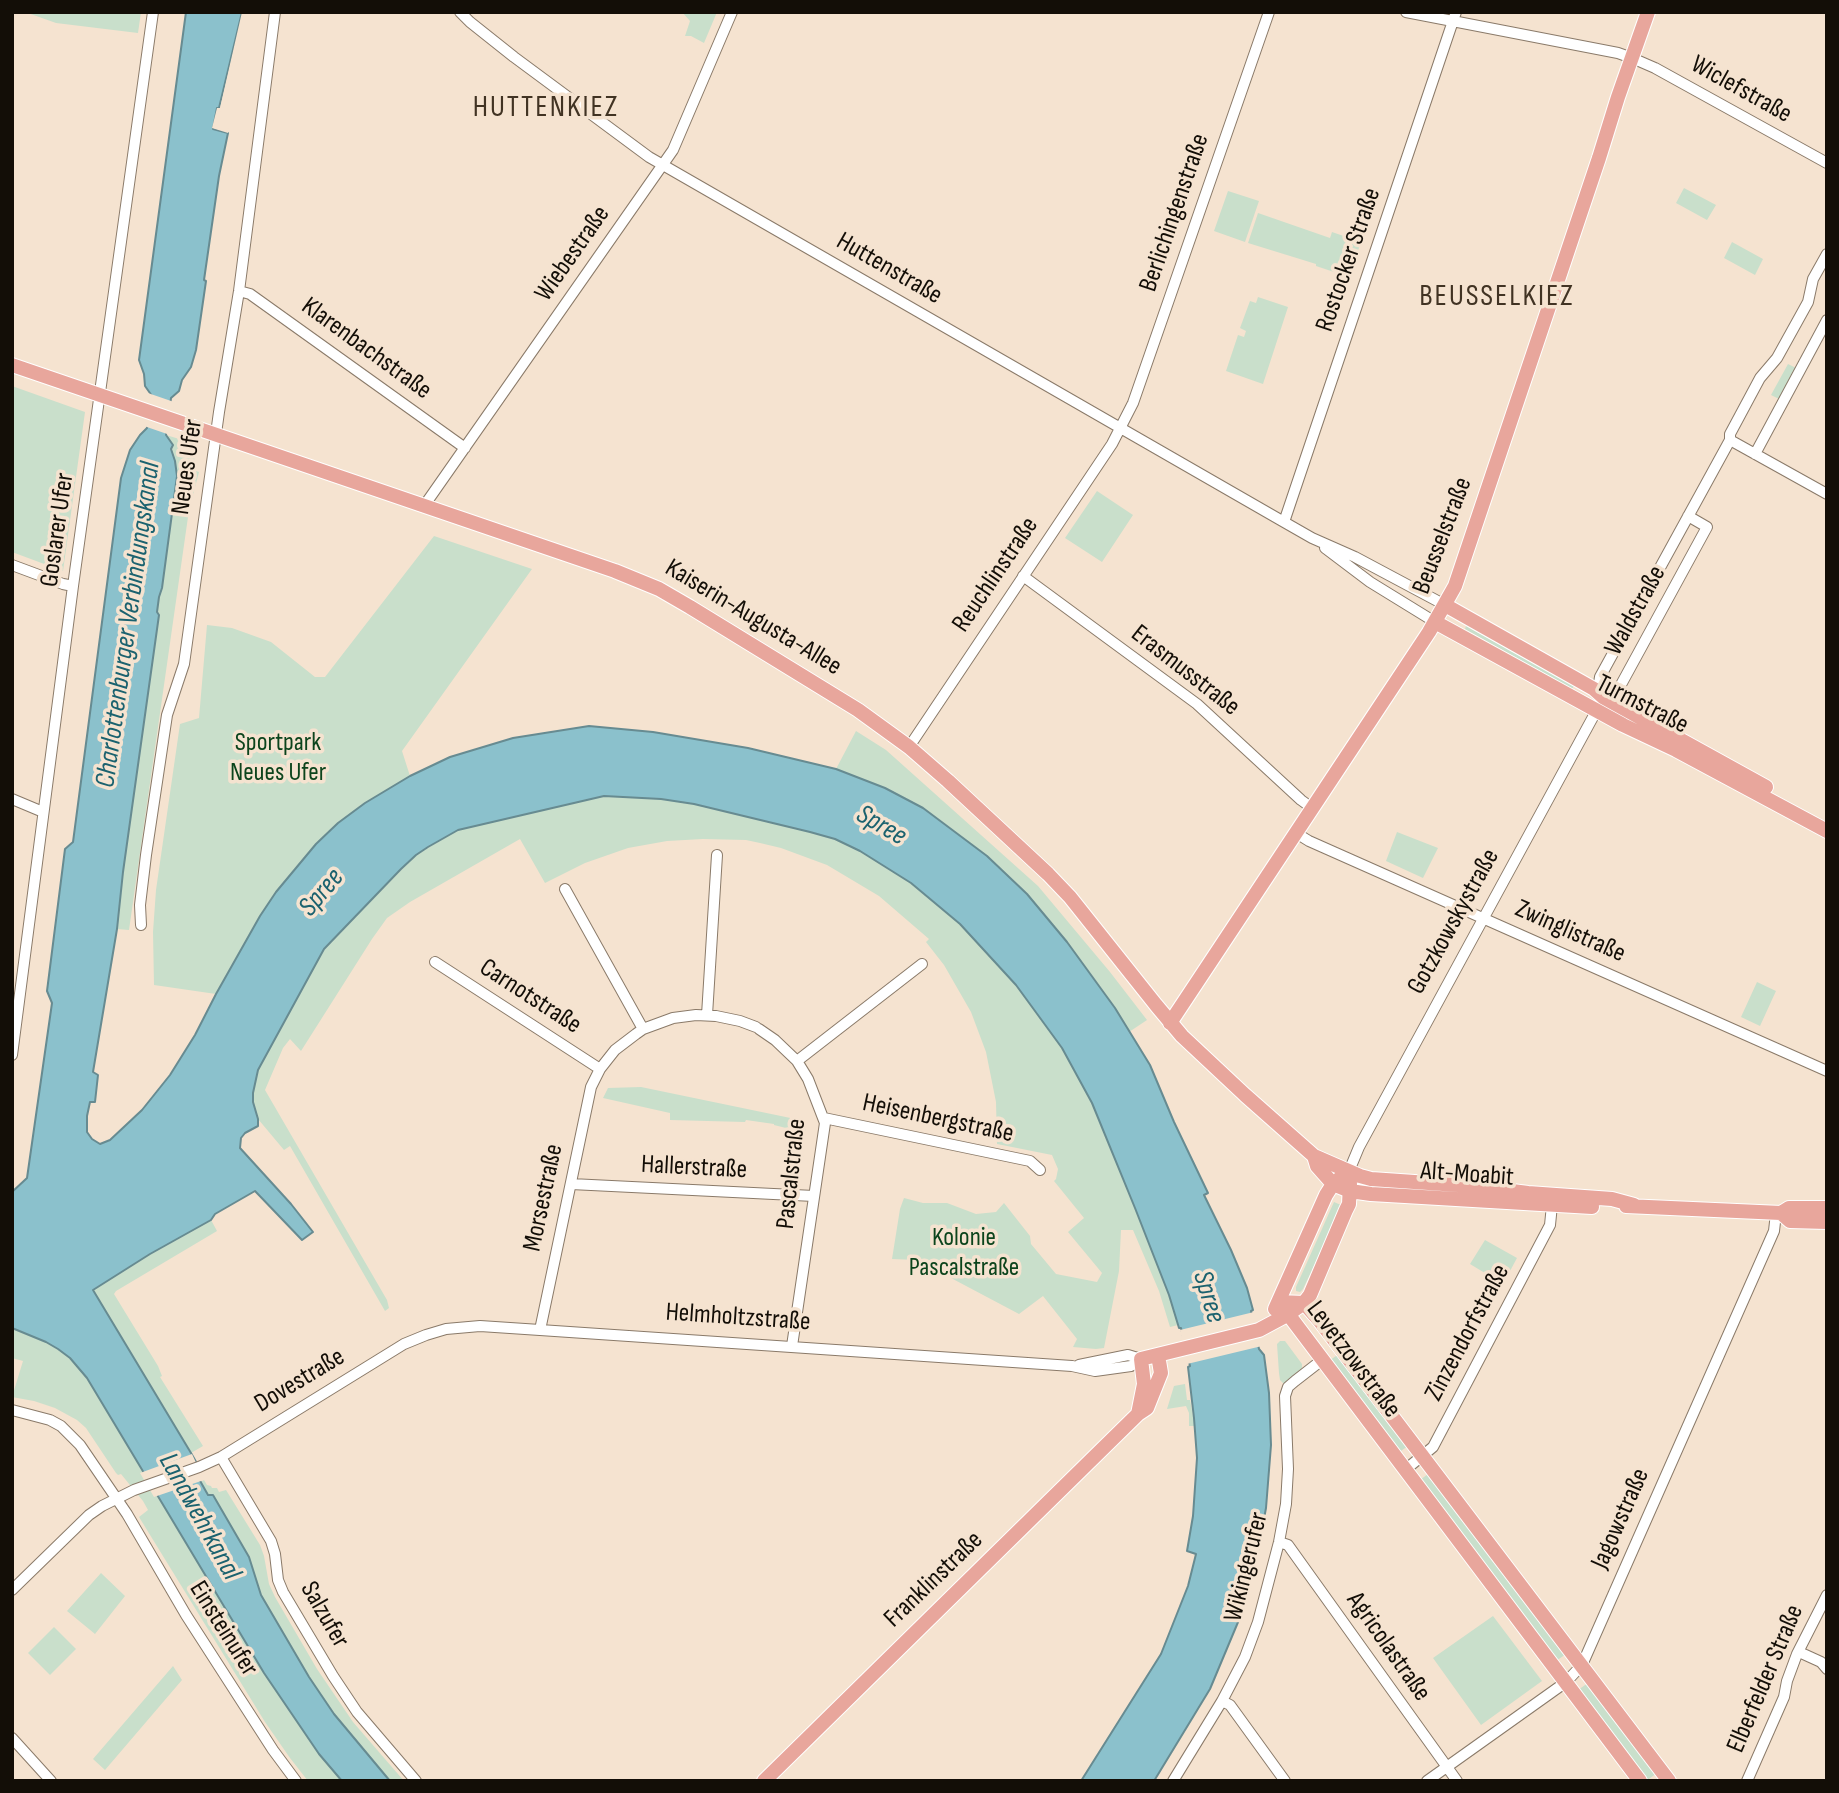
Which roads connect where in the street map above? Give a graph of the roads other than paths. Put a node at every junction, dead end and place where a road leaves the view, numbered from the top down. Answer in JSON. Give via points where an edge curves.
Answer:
{"nodes":[{"id":1,"x":153,"y":12,"type":"edge"},
{"id":2,"x":275,"y":12,"type":"edge"},
{"id":3,"x":460,"y":12,"type":"edge"},
{"id":4,"x":479,"y":12,"type":"edge"},
{"id":5,"x":732,"y":12,"type":"edge"},
{"id":6,"x":1269,"y":12,"type":"edge"},
{"id":7,"x":1406,"y":12,"type":"edge"},
{"id":8,"x":1648,"y":12,"type":"edge"},
{"id":9,"x":1455,"y":17,"type":"edge"},
{"id":10,"x":470,"y":22,"type":"junction"},
{"id":11,"x":1632,"y":58,"type":"junction"},
{"id":12,"x":1827,"y":163,"type":"edge"},
{"id":13,"x":663,"y":165,"type":"junction"},
{"id":14,"x":1827,"y":254,"type":"edge"},
{"id":15,"x":239,"y":291,"type":"junction"},
{"id":16,"x":1827,"y":320,"type":"edge"},
{"id":17,"x":12,"y":365,"type":"edge"},
{"id":18,"x":100,"y":394,"type":"junction"},
{"id":19,"x":1120,"y":428,"type":"junction"},
{"id":20,"x":216,"y":434,"type":"junction"},
{"id":21,"x":1730,"y":440,"type":"junction"},
{"id":22,"x":465,"y":448,"type":"junction"},
{"id":23,"x":1755,"y":454,"type":"junction"},
{"id":24,"x":1827,"y":494,"type":"edge"},
{"id":25,"x":424,"y":506,"type":"junction"},
{"id":26,"x":1688,"y":516,"type":"junction"},
{"id":27,"x":1284,"y":522,"type":"junction"},
{"id":28,"x":1312,"y":538,"type":"junction"},
{"id":29,"x":12,"y":565,"type":"edge"},
{"id":30,"x":1023,"y":576,"type":"junction"},
{"id":31,"x":74,"y":586,"type":"junction"},
{"id":32,"x":1445,"y":605,"type":"junction"},
{"id":33,"x":1435,"y":621,"type":"junction"},
{"id":34,"x":1603,"y":697,"type":"junction"},
{"id":35,"x":1596,"y":711,"type":"junction"},
{"id":36,"x":1670,"y":740,"type":"junction"},
{"id":37,"x":909,"y":747,"type":"junction"},
{"id":38,"x":12,"y":799,"type":"edge"},
{"id":39,"x":1312,"y":808,"type":"junction"},
{"id":40,"x":43,"y":812,"type":"junction"},
{"id":41,"x":1827,"y":821,"type":"edge"},
{"id":42,"x":1827,"y":831,"type":"edge"},
{"id":43,"x":1296,"y":832,"type":"junction"},
{"id":44,"x":717,"y":855,"type":"dead end"},
{"id":45,"x":565,"y":889,"type":"dead end"},
{"id":46,"x":1484,"y":918,"type":"junction"},
{"id":47,"x":141,"y":925,"type":"dead end"},
{"id":48,"x":435,"y":962,"type":"dead end"},
{"id":49,"x":922,"y":964,"type":"dead end"},
{"id":50,"x":707,"y":1015,"type":"junction"},
{"id":51,"x":1170,"y":1023,"type":"junction"},
{"id":52,"x":643,"y":1029,"type":"junction"},
{"id":53,"x":12,"y":1055,"type":"edge"},
{"id":54,"x":797,"y":1061,"type":"junction"},
{"id":55,"x":1827,"y":1071,"type":"edge"},
{"id":56,"x":598,"y":1073,"type":"junction"},
{"id":57,"x":824,"y":1118,"type":"junction"},
{"id":58,"x":1314,"y":1156,"type":"junction"},
{"id":59,"x":1040,"y":1170,"type":"dead end"},
{"id":60,"x":1349,"y":1171,"type":"junction"},
{"id":61,"x":571,"y":1184,"type":"junction"},
{"id":62,"x":1333,"y":1184,"type":"junction"},
{"id":63,"x":1350,"y":1191,"type":"junction"},
{"id":64,"x":814,"y":1196,"type":"junction"},
{"id":65,"x":1552,"y":1205,"type":"junction"},
{"id":66,"x":1634,"y":1205,"type":"junction"},
{"id":67,"x":1827,"y":1208,"type":"edge"},
{"id":68,"x":1778,"y":1213,"type":"junction"},
{"id":69,"x":1827,"y":1222,"type":"edge"},
{"id":70,"x":1279,"y":1302,"type":"junction"},
{"id":71,"x":1304,"y":1303,"type":"junction"},
{"id":72,"x":1287,"y":1315,"type":"junction"},
{"id":73,"x":1263,"y":1328,"type":"junction"},
{"id":74,"x":540,"y":1330,"type":"junction"},
{"id":75,"x":404,"y":1344,"type":"joint"},
{"id":76,"x":792,"y":1346,"type":"junction"},
{"id":77,"x":1339,"y":1347,"type":"junction"},
{"id":78,"x":1158,"y":1355,"type":"junction"},
{"id":79,"x":1141,"y":1359,"type":"junction"},
{"id":80,"x":1322,"y":1360,"type":"junction"},
{"id":81,"x":12,"y":1410,"type":"edge"},
{"id":82,"x":1138,"y":1414,"type":"junction"},
{"id":83,"x":221,"y":1457,"type":"junction"},
{"id":84,"x":1423,"y":1457,"type":"junction"},
{"id":85,"x":1405,"y":1470,"type":"junction"},
{"id":86,"x":116,"y":1498,"type":"junction"},
{"id":87,"x":1279,"y":1542,"type":"junction"},
{"id":88,"x":12,"y":1590,"type":"edge"},
{"id":89,"x":1827,"y":1595,"type":"edge"},
{"id":90,"x":1799,"y":1651,"type":"junction"},
{"id":91,"x":1582,"y":1665,"type":"junction"},
{"id":92,"x":1827,"y":1669,"type":"edge"},
{"id":93,"x":1566,"y":1682,"type":"junction"},
{"id":94,"x":1223,"y":1700,"type":"junction"},
{"id":95,"x":12,"y":1738,"type":"edge"},
{"id":96,"x":1446,"y":1767,"type":"junction"},
{"id":97,"x":51,"y":1781,"type":"edge"},
{"id":98,"x":296,"y":1781,"type":"edge"},
{"id":99,"x":416,"y":1781,"type":"edge"},
{"id":100,"x":764,"y":1781,"type":"edge"},
{"id":101,"x":1173,"y":1781,"type":"edge"},
{"id":102,"x":1285,"y":1781,"type":"edge"},
{"id":103,"x":1427,"y":1781,"type":"edge"},
{"id":104,"x":1457,"y":1781,"type":"edge"},
{"id":105,"x":1640,"y":1781,"type":"edge"},
{"id":106,"x":1670,"y":1781,"type":"edge"},
{"id":107,"x":1747,"y":1781,"type":"edge"}],
"edges":[{"from":1,"to":18,"type":"street","name":"Goslarer Ufer"},
{"from":2,"to":15,"type":"street","name":"Neues Ufer"},
{"from":3,"to":10,"type":"street","name":"Huttenstraße"},
{"from":4,"to":10,"type":"street"},
{"from":5,"to":13,"type":"street","name":"Wiebestraße"},
{"from":6,"to":19,"type":"street","name":"Berlichingenstraße","via":[[1134,401]]},
{"from":7,"to":9,"type":"street","name":"Wiclefstraße"},
{"from":8,"to":11,"type":"main road","name":"Beusselstraße"},
{"from":9,"to":11,"type":"street","name":"Wiclefstraße"},
{"from":9,"to":27,"type":"street","name":"Rostocker Straße"},
{"from":10,"to":13,"type":"street","name":"Huttenstraße"},
{"from":11,"to":12,"type":"street","name":"Wiclefstraße"},
{"from":11,"to":32,"type":"main road","name":"Beusselstraße"},
{"from":13,"to":19,"type":"street","name":"Huttenstraße"},
{"from":13,"to":22,"type":"street","name":"Wiebestraße"},
{"from":14,"to":21,"type":"street","name":"Waldstraße","via":[[1813,279],[1808,302],[1777,358],[1760,378]]},
{"from":15,"to":20,"type":"street","name":"Neues Ufer"},
{"from":15,"to":22,"type":"street","name":"Klarenbachstraße","via":[[250,294]]},
{"from":16,"to":23,"type":"street"},
{"from":17,"to":18,"type":"main road"},
{"from":18,"to":20,"type":"main road","name":"Kaiserin-Augusta-Allee"},
{"from":18,"to":31,"type":"street","name":"Goslarer Ufer"},
{"from":19,"to":27,"type":"street","name":"Huttenstraße"},
{"from":19,"to":30,"type":"street","name":"Reuchlinstraße"},
{"from":20,"to":25,"type":"main road","name":"Kaiserin-Augusta-Allee"},
{"from":20,"to":47,"type":"street","name":"Neues Ufer","via":[[184,664],[167,715],[139,905]]},
{"from":21,"to":23,"type":"street"},
{"from":21,"to":26,"type":"street","name":"Waldstraße"},
{"from":22,"to":25,"type":"street","name":"Wiebestraße"},
{"from":23,"to":24,"type":"street"},
{"from":25,"to":37,"type":"main road","name":"Kaiserin-Augusta-Allee","via":[[659,589],[851,705]]},
{"from":26,"to":34,"type":"street","name":"Waldstraße","via":[[1601,677]]},
{"from":26,"to":34,"type":"street","name":"Waldstraße","via":[[1707,527],[1617,692]]},
{"from":27,"to":28,"type":"street","name":"Huttenstraße"},
{"from":28,"to":32,"type":"street","name":"Huttenstraße"},
{"from":28,"to":33,"type":"street","name":"Huttenstraße","via":[[1370,582]]},
{"from":29,"to":31,"type":"street"},
{"from":30,"to":37,"type":"street","name":"Reuchlinstraße"},
{"from":30,"to":39,"type":"street","name":"Erasmusstraße","via":[[1197,704]]},
{"from":31,"to":40,"type":"street","name":"Goslarer Ufer"},
{"from":32,"to":33,"type":"main road","name":"Beusselstraße"},
{"from":32,"to":34,"type":"main road","name":"Turmstraße"},
{"from":33,"to":35,"type":"main road","name":"Turmstraße"},
{"from":33,"to":39,"type":"main road","name":"Beusselstraße"},
{"from":34,"to":35,"type":"street","name":"Gotzkowskystraße"},
{"from":34,"to":36,"type":"main road","name":"Turmstraße"},
{"from":35,"to":36,"type":"main road","name":"Turmstraße"},
{"from":35,"to":46,"type":"street","name":"Gotzkowskystraße"},
{"from":36,"to":41,"type":"main road","name":"Turmstraße"},
{"from":36,"to":42,"type":"main road","name":"Turmstraße"},
{"from":37,"to":51,"type":"main road","name":"Kaiserin-Augusta-Allee","via":[[1064,890]]},
{"from":38,"to":40,"type":"street"},
{"from":39,"to":43,"type":"main road","name":"Beusselstraße"},
{"from":40,"to":53,"type":"street","name":"Goslarer Ufer"},
{"from":43,"to":46,"type":"street","name":"Zwinglistraße"},
{"from":43,"to":51,"type":"main road","name":"Beusselstraße"},
{"from":44,"to":50,"type":"street"},
{"from":45,"to":52,"type":"street"},
{"from":46,"to":55,"type":"street","name":"Zwinglistraße"},
{"from":46,"to":60,"type":"street","name":"Gotzkowskystraße"},
{"from":48,"to":56,"type":"street","name":"Carnotstraße"},
{"from":49,"to":54,"type":"street"},
{"from":50,"to":52,"type":"street","name":"Pascalstraße","via":[[673,1018]]},
{"from":50,"to":54,"type":"street","name":"Pascalstraße","via":[[757,1028]]},
{"from":51,"to":58,"type":"main road","name":"Alt-Moabit"},
{"from":52,"to":56,"type":"street","name":"Pascalstraße","via":[[615,1050]]},
{"from":54,"to":57,"type":"street","name":"Pascalstraße"},
{"from":56,"to":61,"type":"street","name":"Morsestraße"},
{"from":57,"to":59,"type":"street","name":"Heisenbergstraße","via":[[1030,1161]]},
{"from":57,"to":64,"type":"street","name":"Pascalstraße"},
{"from":58,"to":60,"type":"main road","name":"Alt-Moabit"},
{"from":58,"to":62,"type":"main road","name":"Alt-Moabit"},
{"from":60,"to":62,"type":"main road","name":"Gotzkowskystraße"},
{"from":60,"to":63,"type":"main road","name":"Gotzkowskystraße"},
{"from":60,"to":66,"type":"main road","name":"Alt-Moabit","via":[[1371,1179],[1612,1199]]},
{"from":61,"to":64,"type":"street","name":"Hallerstraße"},
{"from":61,"to":74,"type":"street","name":"Morsestraße"},
{"from":62,"to":63,"type":"main road","name":"Alt-Moabit"},
{"from":62,"to":70,"type":"main road","name":"Gotzkowskystraße"},
{"from":63,"to":65,"type":"main road","name":"Alt-Moabit"},
{"from":63,"to":71,"type":"main road","name":"Gotzkowskystraße","via":[[1346,1210]]},
{"from":64,"to":76,"type":"street","name":"Pascalstraße"},
{"from":65,"to":66,"type":"main road","name":"Alt-Moabit"},
{"from":65,"to":84,"type":"street","name":"Zinzendorfstraße","via":[[1548,1229],[1433,1447]]},
{"from":66,"to":68,"type":"main road","name":"Alt-Moabit"},
{"from":67,"to":68,"type":"main road","name":"Alt-Moabit","via":[[1789,1208]]},
{"from":68,"to":69,"type":"main road","name":"Alt-Moabit","via":[[1790,1221]]},
{"from":68,"to":91,"type":"street","name":"Jagowstraße"},
{"from":70,"to":71,"type":"main road","name":"Levetzowstraße"},
{"from":70,"to":72,"type":"main road","name":"Levetzowstraße"},
{"from":70,"to":73,"type":"main road","name":"Gotzkowskystraße"},
{"from":71,"to":72,"type":"main road","name":"Gotzkowskystraße"},
{"from":71,"to":77,"type":"main road","name":"Levetzowstraße"},
{"from":72,"to":73,"type":"main road","name":"Gotzkowskystraße"},
{"from":72,"to":80,"type":"main road","name":"Levetzowstraße"},
{"from":73,"to":78,"type":"main road","name":"Helmholtzstraße"},
{"from":74,"to":75,"type":"street","name":"Helmholtzstraße","via":[[455,1327]]},
{"from":74,"to":76,"type":"street","name":"Helmholtzstraße"},
{"from":75,"to":83,"type":"street","name":"Dovestraße"},
{"from":76,"to":79,"type":"street","name":"Helmholtzstraße","via":[[1095,1371],[1120,1369]]},
{"from":77,"to":80,"type":"main road"},
{"from":77,"to":84,"type":"main road","name":"Levetzowstraße"},
{"from":78,"to":79,"type":"main road","name":"Helmholtzstraße"},
{"from":78,"to":82,"type":"main road","name":"Franklinstraße","via":[[1161,1373],[1147,1408]]},
{"from":79,"to":82,"type":"main road","via":[[1144,1384]]},
{"from":80,"to":85,"type":"main road","name":"Levetzowstraße"},
{"from":80,"to":87,"type":"street","name":"Wikingerufer","via":[[1295,1381],[1285,1396],[1288,1469]]},
{"from":81,"to":86,"type":"street","name":"Einsteinufer","via":[[50,1420],[69,1433]]},
{"from":82,"to":100,"type":"main road","name":"Franklinstraße"},
{"from":83,"to":86,"type":"street","name":"Dovestraße"},
{"from":83,"to":99,"type":"street","name":"Salzufer","via":[[271,1541],[283,1592],[333,1676],[363,1720]]},
{"from":84,"to":85,"type":"street","name":"Zinzendorfstraße"},
{"from":84,"to":91,"type":"main road","name":"Levetzowstraße"},
{"from":85,"to":93,"type":"main road","name":"Levetzowstraße"},
{"from":86,"to":88,"type":"street","name":"Dovestraße","via":[[89,1515]]},
{"from":86,"to":98,"type":"street","name":"Einsteinufer","via":[[186,1615]]},
{"from":87,"to":94,"type":"street","name":"Wikingerufer","via":[[1258,1622]]},
{"from":87,"to":96,"type":"street","name":"Agricolastraße","via":[[1288,1545]]},
{"from":89,"to":90,"type":"street","name":"Elberfelder Straße"},
{"from":90,"to":92,"type":"street"},
{"from":90,"to":107,"type":"street","name":"Elberfelder Straße"},
{"from":91,"to":93,"type":"street","name":"Jagowstraße"},
{"from":91,"to":106,"type":"main road","name":"Levetzowstraße"},
{"from":93,"to":96,"type":"street","name":"Jagowstraße"},
{"from":93,"to":105,"type":"main road","name":"Levetzowstraße"},
{"from":94,"to":101,"type":"street","name":"Wikingerufer"},
{"from":94,"to":102,"type":"street"},
{"from":95,"to":97,"type":"street"},
{"from":96,"to":103,"type":"street","name":"Jagowstraße"},
{"from":96,"to":104,"type":"street","name":"Agricolastraße"}]}
